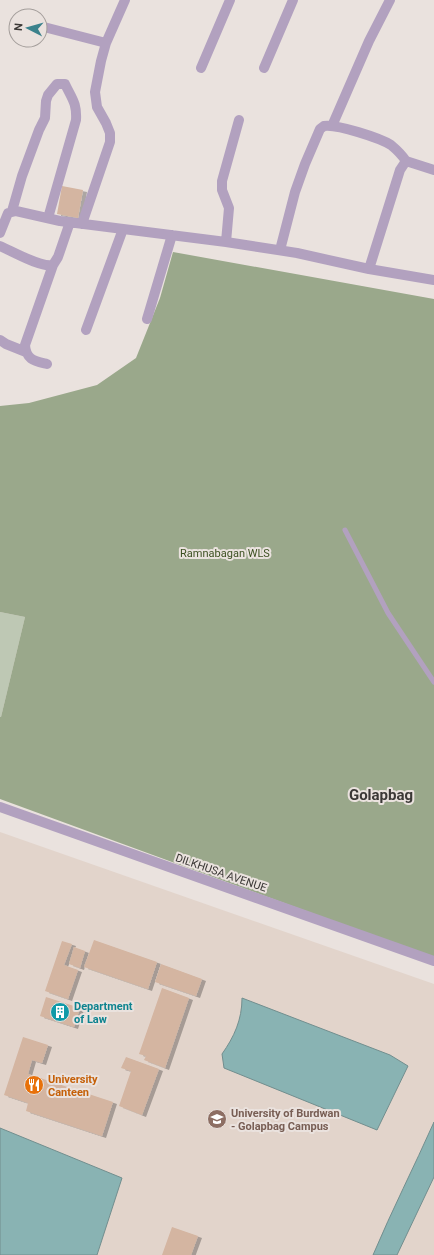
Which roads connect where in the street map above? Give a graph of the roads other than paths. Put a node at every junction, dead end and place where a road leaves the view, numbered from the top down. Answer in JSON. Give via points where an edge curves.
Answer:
{"nodes":[{"id":1,"x":125,"y":0,"type":"edge"},
{"id":2,"x":230,"y":0,"type":"edge"},
{"id":3,"x":293,"y":0,"type":"edge"},
{"id":4,"x":390,"y":0,"type":"edge"},
{"id":5,"x":48,"y":28,"type":"edge"},
{"id":6,"x":106,"y":43,"type":"junction"},
{"id":7,"x":201,"y":68,"type":"dead end"},
{"id":8,"x":264,"y":68,"type":"dead end"},
{"id":9,"x":238,"y":120,"type":"dead end"},
{"id":10,"x":332,"y":126,"type":"junction"},
{"id":11,"x":406,"y":161,"type":"junction"},
{"id":12,"x":434,"y":170,"type":"edge"},
{"id":13,"x":6,"y":210,"type":"edge"},
{"id":14,"x":48,"y":218,"type":"junction"},
{"id":15,"x":70,"y":222,"type":"junction"},
{"id":16,"x":82,"y":224,"type":"junction"},
{"id":17,"x":123,"y":229,"type":"junction"},
{"id":18,"x":0,"y":233,"type":"edge"},
{"id":19,"x":172,"y":235,"type":"junction"},
{"id":20,"x":226,"y":242,"type":"junction"},
{"id":21,"x":0,"y":246,"type":"edge"},
{"id":22,"x":280,"y":250,"type":"junction"},
{"id":23,"x":53,"y":265,"type":"junction"},
{"id":24,"x":370,"y":269,"type":"junction"},
{"id":25,"x":434,"y":280,"type":"edge"},
{"id":26,"x":147,"y":320,"type":"dead end"},
{"id":27,"x":86,"y":330,"type":"dead end"},
{"id":28,"x":0,"y":340,"type":"edge"},
{"id":29,"x":26,"y":352,"type":"junction"},
{"id":30,"x":47,"y":364,"type":"dead end"},
{"id":31,"x":345,"y":530,"type":"dead end"},
{"id":32,"x":434,"y":682,"type":"edge"},
{"id":33,"x":0,"y":807,"type":"edge"},
{"id":34,"x":434,"y":961,"type":"edge"}],
"edges":[{"from":1,"to":6,"type":"street"},
{"from":2,"to":7,"type":"street"},
{"from":3,"to":8,"type":"street"},
{"from":4,"to":10,"type":"street"},
{"from":5,"to":6,"type":"street"},
{"from":6,"to":16,"type":"street","via":[[95,92],[96,107],[110,134],[110,142]]},
{"from":9,"to":20,"type":"street","via":[[222,181],[222,190],[229,208]]},
{"from":10,"to":11,"type":"street","via":[[383,141],[399,152]]},
{"from":10,"to":22,"type":"street","via":[[320,129],[305,164]]},
{"from":11,"to":12,"type":"street"},
{"from":11,"to":24,"type":"street","via":[[400,170]]},
{"from":13,"to":14,"type":"street"},
{"from":13,"to":14,"type":"street","via":[[44,118],[48,95],[57,84],[63,83],[76,104],[76,120]]},
{"from":13,"to":18,"type":"street"},
{"from":14,"to":15,"type":"street"},
{"from":15,"to":16,"type":"street"},
{"from":15,"to":23,"type":"street"},
{"from":16,"to":17,"type":"street"},
{"from":17,"to":19,"type":"street"},
{"from":17,"to":27,"type":"street"},
{"from":19,"to":20,"type":"street"},
{"from":19,"to":26,"type":"street"},
{"from":20,"to":22,"type":"street"},
{"from":21,"to":23,"type":"street","via":[[41,264]]},
{"from":22,"to":24,"type":"street"},
{"from":23,"to":29,"type":"street","via":[[25,345]]},
{"from":24,"to":25,"type":"street"},
{"from":28,"to":29,"type":"street"},
{"from":29,"to":30,"type":"street","via":[[30,359]]},
{"from":31,"to":32,"type":"lane","via":[[388,613]]},
{"from":33,"to":34,"type":"street","name":"DILKHUSA AVENUE"}]}
